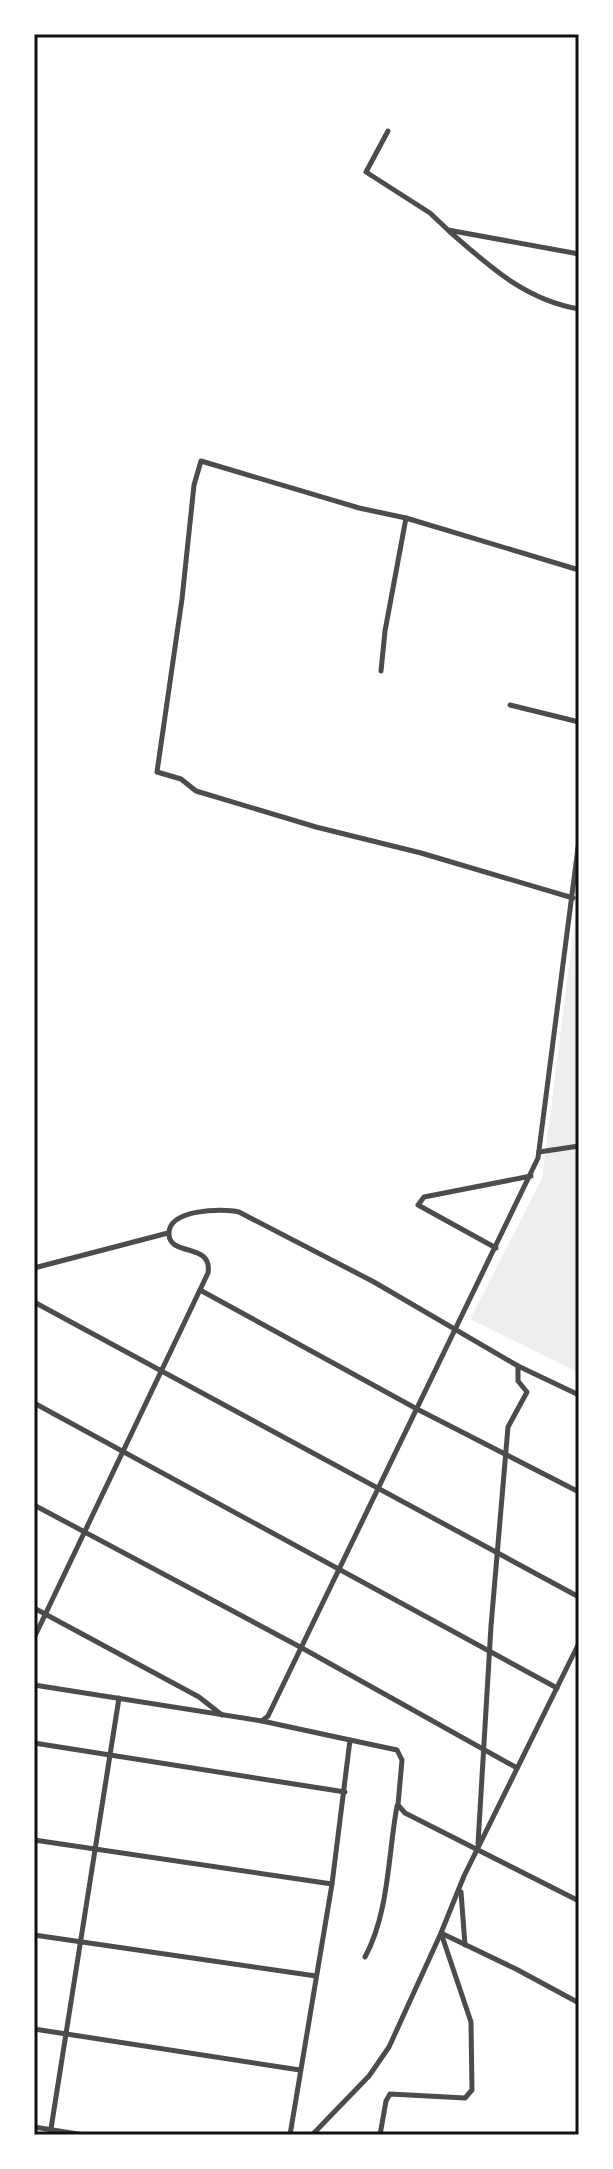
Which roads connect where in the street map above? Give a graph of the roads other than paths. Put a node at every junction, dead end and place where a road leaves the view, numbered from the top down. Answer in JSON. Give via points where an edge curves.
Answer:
{"nodes":[{"id":1,"x":388,"y":131,"type":"dead end"},
{"id":2,"x":448,"y":230,"type":"junction"},
{"id":3,"x":579,"y":254,"type":"edge"},
{"id":4,"x":579,"y":309,"type":"edge"},
{"id":5,"x":406,"y":518,"type":"junction"},
{"id":6,"x":579,"y":570,"type":"edge"},
{"id":7,"x":381,"y":671,"type":"dead end"},
{"id":8,"x":510,"y":705,"type":"dead end"},
{"id":9,"x":579,"y":722,"type":"edge"},
{"id":10,"x":579,"y":840,"type":"edge"},
{"id":11,"x":573,"y":898,"type":"junction"},
{"id":12,"x":579,"y":1146,"type":"edge"},
{"id":13,"x":539,"y":1152,"type":"junction"},
{"id":14,"x":531,"y":1176,"type":"junction"},
{"id":15,"x":169,"y":1233,"type":"junction"},
{"id":16,"x":496,"y":1248,"type":"junction"},
{"id":17,"x":34,"y":1268,"type":"edge"},
{"id":18,"x":200,"y":1290,"type":"junction"},
{"id":19,"x":34,"y":1302,"type":"edge"},
{"id":20,"x":457,"y":1328,"type":"junction"},
{"id":21,"x":518,"y":1366,"type":"junction"},
{"id":22,"x":162,"y":1372,"type":"junction"},
{"id":23,"x":579,"y":1395,"type":"edge"},
{"id":24,"x":34,"y":1403,"type":"edge"},
{"id":25,"x":417,"y":1409,"type":"junction"},
{"id":26,"x":125,"y":1452,"type":"junction"},
{"id":27,"x":506,"y":1454,"type":"junction"},
{"id":28,"x":379,"y":1488,"type":"junction"},
{"id":29,"x":579,"y":1492,"type":"edge"},
{"id":30,"x":34,"y":1505,"type":"edge"},
{"id":31,"x":86,"y":1532,"type":"junction"},
{"id":32,"x":497,"y":1552,"type":"junction"},
{"id":33,"x":340,"y":1570,"type":"junction"},
{"id":34,"x":579,"y":1597,"type":"edge"},
{"id":35,"x":34,"y":1608,"type":"edge"},
{"id":36,"x":46,"y":1614,"type":"junction"},
{"id":37,"x":34,"y":1638,"type":"edge"},
{"id":38,"x":579,"y":1643,"type":"edge"},
{"id":39,"x":302,"y":1648,"type":"junction"},
{"id":40,"x":489,"y":1651,"type":"junction"},
{"id":41,"x":34,"y":1685,"type":"edge"},
{"id":42,"x":557,"y":1688,"type":"junction"},
{"id":43,"x":119,"y":1698,"type":"junction"},
{"id":44,"x":223,"y":1716,"type":"junction"},
{"id":45,"x":262,"y":1721,"type":"junction"},
{"id":46,"x":350,"y":1740,"type":"junction"},
{"id":47,"x":34,"y":1743,"type":"edge"},
{"id":48,"x":483,"y":1749,"type":"junction"},
{"id":49,"x":110,"y":1754,"type":"junction"},
{"id":50,"x":517,"y":1768,"type":"junction"},
{"id":51,"x":345,"y":1792,"type":"junction"},
{"id":52,"x":398,"y":1805,"type":"junction"},
{"id":53,"x":34,"y":1840,"type":"edge"},
{"id":54,"x":478,"y":1848,"type":"junction"},
{"id":55,"x":95,"y":1849,"type":"junction"},
{"id":56,"x":332,"y":1884,"type":"junction"},
{"id":57,"x":461,"y":1887,"type":"junction"},
{"id":58,"x":579,"y":1901,"type":"edge"},
{"id":59,"x":441,"y":1933,"type":"junction"},
{"id":60,"x":34,"y":1935,"type":"edge"},
{"id":61,"x":80,"y":1942,"type":"junction"},
{"id":62,"x":465,"y":1945,"type":"junction"},
{"id":63,"x":365,"y":1957,"type":"dead end"},
{"id":64,"x":316,"y":1976,"type":"junction"},
{"id":65,"x":579,"y":2003,"type":"edge"},
{"id":66,"x":34,"y":2029,"type":"edge"},
{"id":67,"x":66,"y":2034,"type":"junction"},
{"id":68,"x":300,"y":2070,"type":"junction"},
{"id":69,"x":34,"y":2127,"type":"edge"},
{"id":70,"x":50,"y":2132,"type":"edge"},
{"id":71,"x":84,"y":2135,"type":"edge"},
{"id":72,"x":290,"y":2135,"type":"edge"},
{"id":73,"x":312,"y":2135,"type":"edge"},
{"id":74,"x":380,"y":2135,"type":"edge"}],
"edges":[{"from":1,"to":2,"type":"street","via":[[366,172],[413,200]]},
{"from":2,"to":3,"type":"street"},
{"from":2,"to":4,"type":"street","via":[[525,293]]},
{"from":5,"to":6,"type":"street"},
{"from":5,"to":7,"type":"street"},
{"from":5,"to":11,"type":"street","via":[[201,461],[157,772],[181,779],[196,791]]},
{"from":8,"to":9,"type":"street"},
{"from":10,"to":11,"type":"street"},
{"from":11,"to":13,"type":"street"},
{"from":12,"to":13,"type":"street"},
{"from":13,"to":14,"type":"street"},
{"from":14,"to":16,"type":"street"},
{"from":14,"to":16,"type":"street","via":[[424,1197],[418,1205]]},
{"from":15,"to":17,"type":"street"},
{"from":15,"to":18,"type":"street","via":[[177,1246],[207,1261]]},
{"from":15,"to":20,"type":"street","via":[[172,1223],[189,1214],[239,1212]]},
{"from":16,"to":20,"type":"street"},
{"from":18,"to":22,"type":"street"},
{"from":18,"to":25,"type":"street"},
{"from":19,"to":22,"type":"street"},
{"from":20,"to":21,"type":"street"},
{"from":20,"to":25,"type":"street"},
{"from":21,"to":23,"type":"street"},
{"from":21,"to":27,"type":"street","via":[[518,1381],[527,1392],[508,1427]]},
{"from":22,"to":26,"type":"street"},
{"from":22,"to":28,"type":"street"},
{"from":24,"to":26,"type":"street"},
{"from":25,"to":27,"type":"street"},
{"from":25,"to":28,"type":"street"},
{"from":26,"to":31,"type":"street"},
{"from":26,"to":33,"type":"street"},
{"from":27,"to":29,"type":"street"},
{"from":27,"to":32,"type":"street"},
{"from":28,"to":32,"type":"street"},
{"from":28,"to":33,"type":"street"},
{"from":30,"to":31,"type":"street"},
{"from":31,"to":36,"type":"street"},
{"from":31,"to":39,"type":"street"},
{"from":32,"to":34,"type":"street"},
{"from":32,"to":40,"type":"street"},
{"from":33,"to":39,"type":"street"},
{"from":33,"to":40,"type":"street"},
{"from":35,"to":36,"type":"street"},
{"from":36,"to":37,"type":"street"},
{"from":36,"to":44,"type":"street","via":[[199,1697]]},
{"from":38,"to":42,"type":"street"},
{"from":39,"to":45,"type":"street"},
{"from":39,"to":48,"type":"street"},
{"from":40,"to":42,"type":"street"},
{"from":40,"to":48,"type":"street"},
{"from":41,"to":43,"type":"street"},
{"from":42,"to":50,"type":"street"},
{"from":43,"to":44,"type":"street"},
{"from":43,"to":49,"type":"street"},
{"from":44,"to":45,"type":"street"},
{"from":45,"to":46,"type":"street"},
{"from":46,"to":51,"type":"street"},
{"from":46,"to":52,"type":"street","via":[[397,1750],[402,1760]]},
{"from":47,"to":49,"type":"street"},
{"from":48,"to":50,"type":"street"},
{"from":48,"to":54,"type":"street"},
{"from":49,"to":51,"type":"street"},
{"from":49,"to":55,"type":"street"},
{"from":50,"to":54,"type":"street"},
{"from":51,"to":56,"type":"street"},
{"from":52,"to":54,"type":"street"},
{"from":52,"to":63,"type":"street","via":[[378,1926]]},
{"from":53,"to":55,"type":"street"},
{"from":54,"to":57,"type":"street"},
{"from":54,"to":58,"type":"street"},
{"from":55,"to":56,"type":"street"},
{"from":55,"to":61,"type":"street"},
{"from":56,"to":64,"type":"street"},
{"from":57,"to":59,"type":"street"},
{"from":57,"to":62,"type":"street"},
{"from":59,"to":62,"type":"street"},
{"from":59,"to":73,"type":"street","via":[[389,2047],[369,2076]]},
{"from":59,"to":74,"type":"street","via":[[471,2022],[472,2090],[465,2098],[390,2094]]},
{"from":60,"to":61,"type":"street"},
{"from":61,"to":64,"type":"street"},
{"from":61,"to":67,"type":"street"},
{"from":62,"to":65,"type":"street"},
{"from":64,"to":68,"type":"street"},
{"from":66,"to":67,"type":"street"},
{"from":67,"to":68,"type":"street"},
{"from":67,"to":70,"type":"street"},
{"from":68,"to":72,"type":"street"},
{"from":69,"to":70,"type":"street"},
{"from":70,"to":71,"type":"street"}]}
